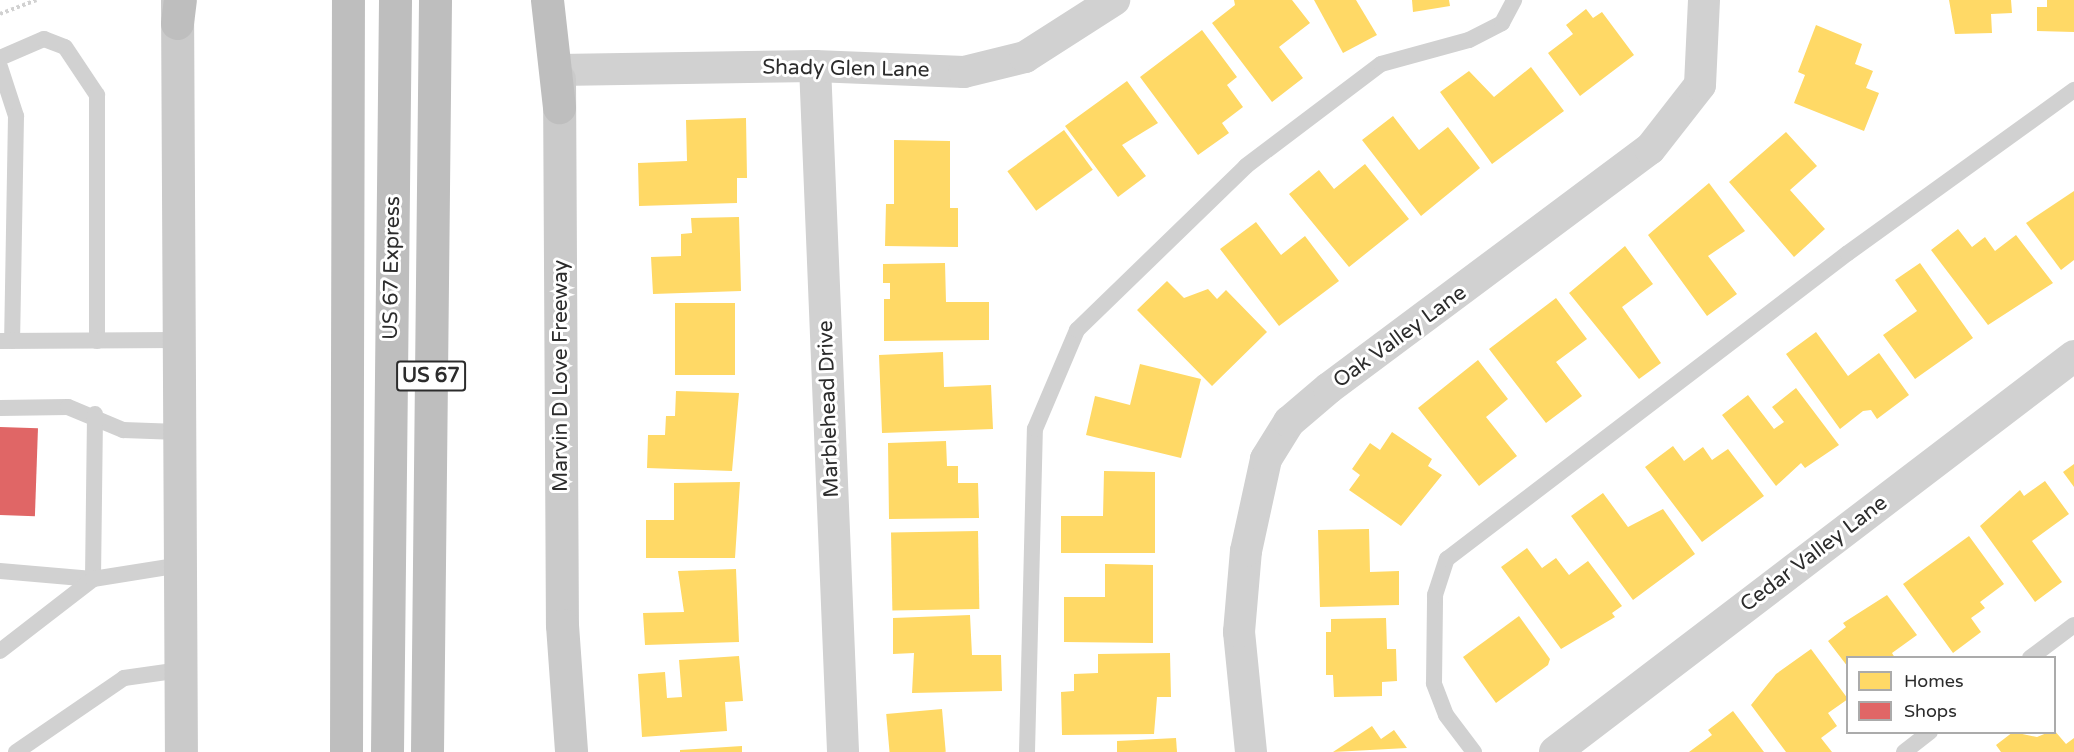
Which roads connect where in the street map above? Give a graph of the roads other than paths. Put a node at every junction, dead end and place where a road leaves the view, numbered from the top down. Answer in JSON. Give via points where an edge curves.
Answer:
{"nodes":[{"id":1,"x":348,"y":0,"type":"edge"},
{"id":2,"x":395,"y":0,"type":"edge"},
{"id":3,"x":435,"y":0,"type":"edge"},
{"id":4,"x":548,"y":0,"type":"edge"},
{"id":5,"x":560,"y":0,"type":"edge"},
{"id":6,"x":1114,"y":0,"type":"edge"},
{"id":7,"x":1514,"y":0,"type":"edge"},
{"id":8,"x":1704,"y":0,"type":"edge"},
{"id":9,"x":178,"y":8,"type":"edge"},
{"id":10,"x":0,"y":58,"type":"edge"},
{"id":11,"x":816,"y":66,"type":"junction"},
{"id":12,"x":0,"y":67,"type":"edge"},
{"id":13,"x":559,"y":70,"type":"junction"},
{"id":14,"x":2074,"y":90,"type":"edge"},
{"id":15,"x":559,"y":107,"type":"junction"},
{"id":16,"x":178,"y":340,"type":"junction"},
{"id":17,"x":6,"y":341,"type":"edge"},
{"id":18,"x":97,"y":341,"type":"junction"},
{"id":19,"x":2074,"y":356,"type":"edge"},
{"id":20,"x":0,"y":408,"type":"edge"},
{"id":21,"x":96,"y":414,"type":"junction"},
{"id":22,"x":179,"y":432,"type":"junction"},
{"id":23,"x":180,"y":565,"type":"junction"},
{"id":24,"x":0,"y":571,"type":"edge"},
{"id":25,"x":93,"y":579,"type":"junction"},
{"id":26,"x":2074,"y":624,"type":"edge"},
{"id":27,"x":0,"y":651,"type":"edge"},
{"id":28,"x":2031,"y":656,"type":"edge"},
{"id":29,"x":180,"y":670,"type":"junction"},
{"id":30,"x":1927,"y":734,"type":"edge"},
{"id":31,"x":16,"y":752,"type":"edge"},
{"id":32,"x":181,"y":752,"type":"edge"},
{"id":33,"x":346,"y":752,"type":"edge"},
{"id":34,"x":387,"y":752,"type":"edge"},
{"id":35,"x":427,"y":752,"type":"edge"},
{"id":36,"x":571,"y":752,"type":"edge"},
{"id":37,"x":843,"y":752,"type":"edge"},
{"id":38,"x":1027,"y":752,"type":"edge"},
{"id":39,"x":1251,"y":752,"type":"edge"},
{"id":40,"x":1474,"y":752,"type":"edge"},
{"id":41,"x":1555,"y":752,"type":"edge"},
{"id":42,"x":1904,"y":752,"type":"edge"}],
"edges":[{"from":1,"to":33,"type":"highway"},
{"from":2,"to":34,"type":"highway","name":"US 67 Express"},
{"from":3,"to":35,"type":"highway","number":"US 67"},
{"from":4,"to":15,"type":"highway"},
{"from":5,"to":13,"type":"main road","name":"Marvin D Love Freeway"},
{"from":6,"to":11,"type":"street","name":"Shady Glen Lane","via":[[1025,57],[964,72]]},
{"from":7,"to":38,"type":"lane","via":[[1502,23],[1469,40],[1381,64],[1246,166],[1077,330],[1035,429]]},
{"from":8,"to":39,"type":"street","name":"Oak Valley Lane","via":[[1700,85],[1650,149],[1329,388],[1289,422],[1266,459],[1245,551],[1239,632]]},
{"from":9,"to":16,"type":"main road"},
{"from":10,"to":18,"type":"lane","via":[[44,39],[65,47],[97,94]]},
{"from":11,"to":13,"type":"street","name":"Shady Glen Lane"},
{"from":11,"to":37,"type":"street","name":"Marblehead Drive"},
{"from":12,"to":17,"type":"lane","via":[[16,116]]},
{"from":13,"to":15,"type":"main road","name":"Marvin D Love Freeway"},
{"from":14,"to":40,"type":"lane","via":[[1839,260],[1447,559],[1435,595],[1434,683],[1446,715]]},
{"from":15,"to":36,"type":"main road","name":"Marvin D Love Freeway","via":[[562,625]]},
{"from":16,"to":18,"type":"lane"},
{"from":16,"to":22,"type":"main road"},
{"from":17,"to":18,"type":"lane"},
{"from":19,"to":41,"type":"street","name":"Cedar Valley Lane"},
{"from":20,"to":21,"type":"lane","via":[[68,407]]},
{"from":21,"to":22,"type":"lane","via":[[123,430]]},
{"from":21,"to":25,"type":"lane"},
{"from":22,"to":23,"type":"main road"},
{"from":23,"to":25,"type":"lane"},
{"from":23,"to":29,"type":"main road"},
{"from":24,"to":25,"type":"lane"},
{"from":25,"to":27,"type":"lane"},
{"from":26,"to":28,"type":"lane"},
{"from":29,"to":31,"type":"lane","via":[[124,678]]},
{"from":29,"to":32,"type":"main road"},
{"from":30,"to":42,"type":"lane"}]}
